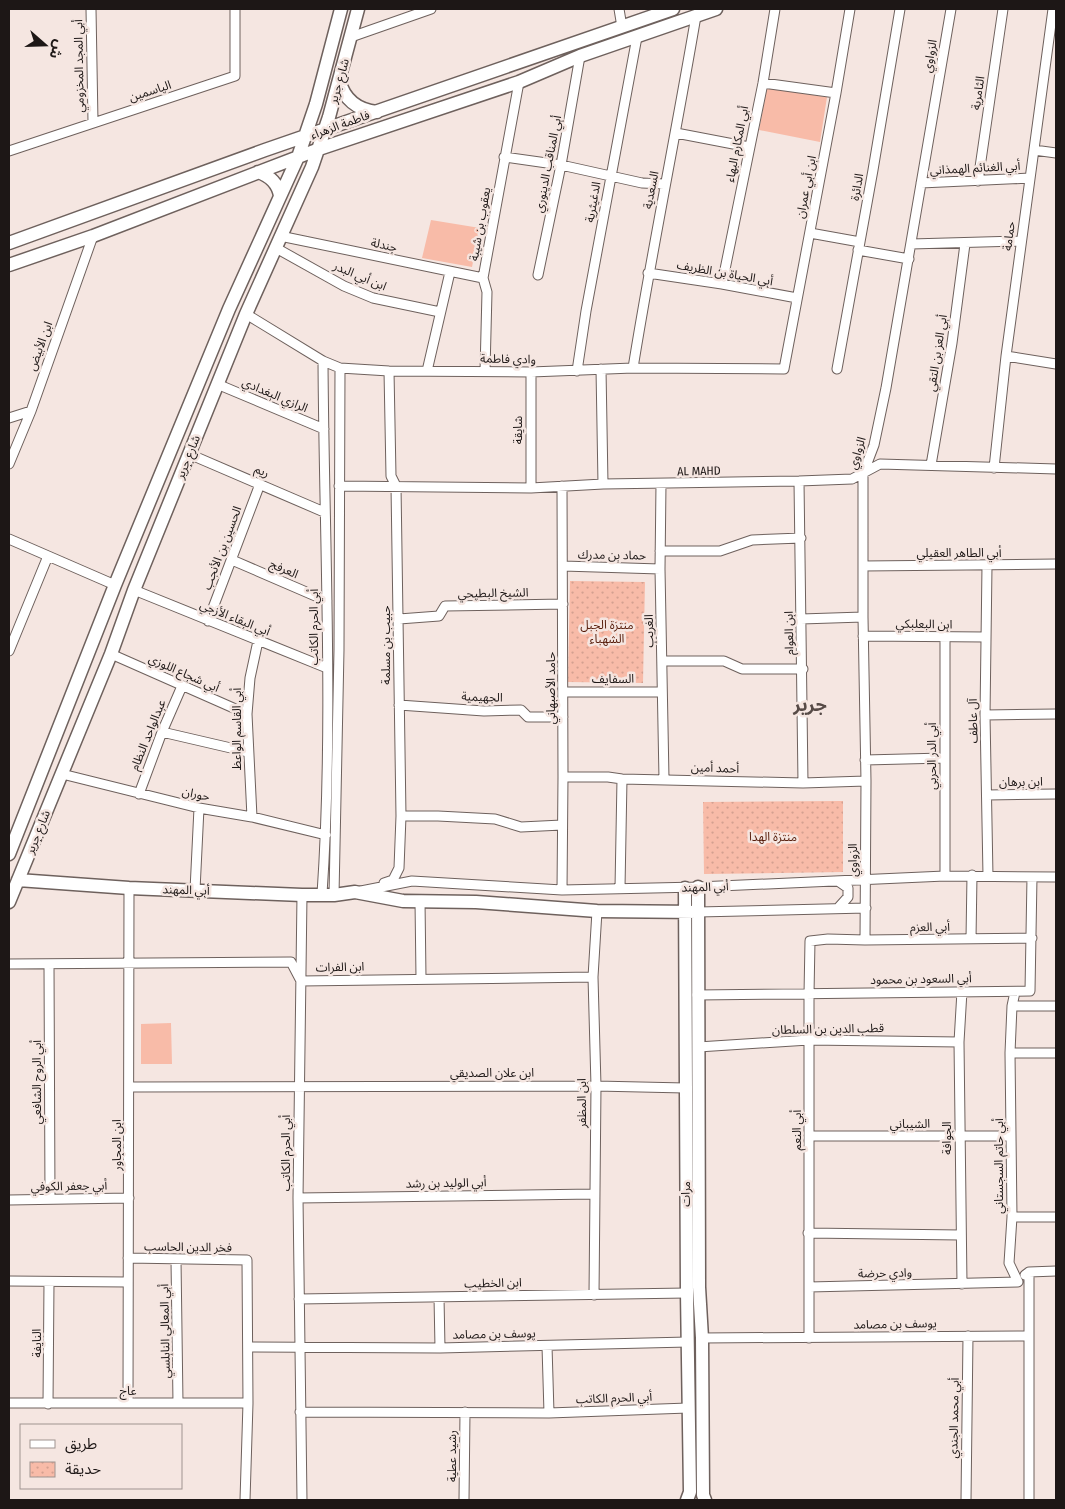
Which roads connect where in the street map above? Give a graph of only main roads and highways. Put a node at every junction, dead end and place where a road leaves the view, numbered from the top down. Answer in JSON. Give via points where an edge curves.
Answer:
{"nodes":[{"id":1,"x":341,"y":9,"type":"edge"},
{"id":2,"x":358,"y":9,"type":"edge"},
{"id":3,"x":673,"y":9,"type":"edge"},
{"id":4,"x":716,"y":9,"type":"edge"},
{"id":5,"x":339,"y":80,"type":"junction"},
{"id":6,"x":313,"y":111,"type":"junction"},
{"id":7,"x":377,"y":112,"type":"junction"},
{"id":8,"x":333,"y":122,"type":"junction"},
{"id":9,"x":325,"y":131,"type":"junction"},
{"id":10,"x":305,"y":138,"type":"junction"},
{"id":11,"x":341,"y":141,"type":"junction"},
{"id":12,"x":284,"y":144,"type":"junction"},
{"id":13,"x":319,"y":149,"type":"junction"},
{"id":14,"x":293,"y":162,"type":"junction"},
{"id":15,"x":258,"y":172,"type":"junction"},
{"id":16,"x":307,"y":178,"type":"junction"},
{"id":17,"x":280,"y":196,"type":"junction"},
{"id":18,"x":131,"y":198,"type":"junction"},
{"id":19,"x":84,"y":215,"type":"junction"},
{"id":20,"x":136,"y":219,"type":"junction"},
{"id":21,"x":93,"y":236,"type":"junction"},
{"id":22,"x":9,"y":243,"type":"edge"},
{"id":23,"x":9,"y":265,"type":"edge"},
{"id":24,"x":9,"y":852,"type":"edge"},
{"id":25,"x":18,"y":880,"type":"junction"},
{"id":26,"x":691,"y":888,"type":"road end"},
{"id":27,"x":9,"y":902,"type":"edge"},
{"id":28,"x":692,"y":912,"type":"junction"},
{"id":29,"x":692,"y":941,"type":"junction"},
{"id":30,"x":703,"y":1470,"type":"junction"},
{"id":31,"x":690,"y":1472,"type":"junction"},
{"id":32,"x":687,"y":1500,"type":"edge"},
{"id":33,"x":705,"y":1500,"type":"edge"}],
"edges":[{"from":1,"to":6,"type":"main road","name":"شارع جرير"},
{"from":2,"to":5,"type":"main road","name":"شارع جرير"},
{"from":3,"to":7,"type":"main road","name":"فاطمة الزهراء"},
{"from":4,"to":11,"type":"main road","via":[[580,56],[519,82]]},
{"from":5,"to":7,"type":"main road","via":[[349,100],[362,109]]},
{"from":5,"to":8,"type":"main road","name":"شارع جرير"},
{"from":6,"to":8,"type":"main road","via":[[318,125]]},
{"from":6,"to":10,"type":"main road","name":"شارع جرير"},
{"from":7,"to":8,"type":"main road","name":"فاطمة الزهراء"},
{"from":8,"to":9,"type":"main road","name":"شارع جرير"},
{"from":8,"to":11,"type":"main road","via":[[330,138]]},
{"from":9,"to":10,"type":"main road","name":"فاطمة الزهراء"},
{"from":9,"to":13,"type":"main road","name":"شارع جرير"},
{"from":10,"to":12,"type":"main road","name":"فاطمة الزهراء"},
{"from":10,"to":14,"type":"main road","name":"شارع جرير"},
{"from":11,"to":13,"type":"main road"},
{"from":12,"to":14,"type":"main road","via":[[297,148]]},
{"from":12,"to":18,"type":"main road","name":"فاطمة الزهراء"},
{"from":13,"to":14,"type":"main road"},
{"from":13,"to":16,"type":"main road","name":"شارع جرير"},
{"from":14,"to":15,"type":"main road"},
{"from":14,"to":16,"type":"main road","via":[[307,162]]},
{"from":14,"to":17,"type":"main road","name":"شارع جرير"},
{"from":15,"to":17,"type":"main road","via":[[273,180]]},
{"from":15,"to":20,"type":"main road"},
{"from":16,"to":25,"type":"main road","name":"شارع جرير","via":[[217,384]]},
{"from":17,"to":24,"type":"main road","name":"شارع جرير","via":[[229,309]]},
{"from":18,"to":19,"type":"main road","name":"فاطمة الزهراء"},
{"from":18,"to":20,"type":"main road","via":[[123,204],[122,213]]},
{"from":19,"to":21,"type":"main road","via":[[98,218],[99,228]]},
{"from":19,"to":22,"type":"main road","name":"فاطمة الزهراء"},
{"from":20,"to":21,"type":"main road"},
{"from":21,"to":23,"type":"main road"},
{"from":25,"to":27,"type":"main road","name":"شارع جرير"},
{"from":25,"to":28,"type":"main road","name":"أبي المهند","via":[[302,895],[355,892],[403,900],[597,911]]},
{"from":26,"to":28,"type":"main road","name":"مرات"},
{"from":28,"to":29,"type":"main road","name":"مرات"},
{"from":29,"to":30,"type":"main road","name":"مرات","via":[[697,995]]},
{"from":29,"to":31,"type":"main road","name":"مرات","via":[[685,1088]]},
{"from":30,"to":31,"type":"main road","via":[[697,1482]]},
{"from":30,"to":33,"type":"main road","name":"مرات"},
{"from":31,"to":32,"type":"main road","name":"مرات"}]}
